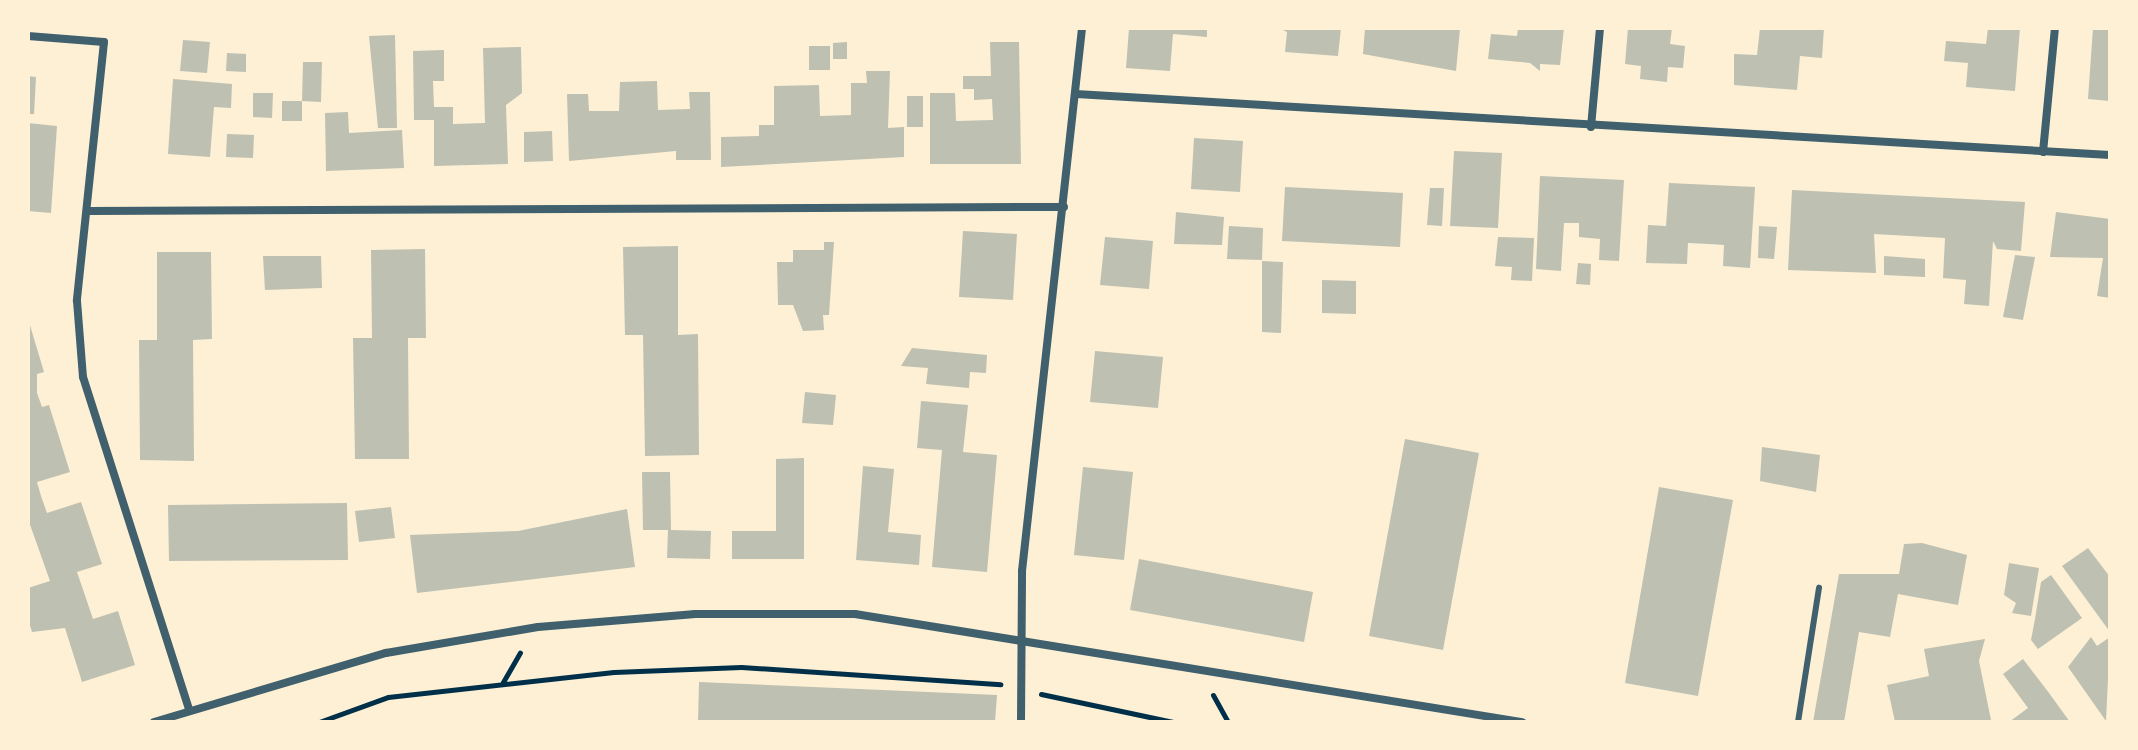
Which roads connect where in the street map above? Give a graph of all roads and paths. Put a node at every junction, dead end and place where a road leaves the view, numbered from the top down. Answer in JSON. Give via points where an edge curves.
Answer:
{"nodes":[{"id":1,"x":1082,"y":28,"type":"edge"},
{"id":2,"x":1600,"y":28,"type":"edge"},
{"id":3,"x":2055,"y":28,"type":"edge"},
{"id":4,"x":28,"y":36,"type":"edge"},
{"id":5,"x":1076,"y":94,"type":"junction"},
{"id":6,"x":1591,"y":127,"type":"junction"},
{"id":7,"x":2043,"y":152,"type":"junction"},
{"id":8,"x":2110,"y":155,"type":"edge"},
{"id":9,"x":1064,"y":207,"type":"junction"},
{"id":10,"x":90,"y":211,"type":"junction"},
{"id":11,"x":1819,"y":588,"type":"dead end"},
{"id":12,"x":1022,"y":636,"type":"junction"},
{"id":13,"x":1024,"y":690,"type":"junction"},
{"id":14,"x":189,"y":710,"type":"junction"},
{"id":15,"x":154,"y":722,"type":"edge"},
{"id":16,"x":319,"y":722,"type":"edge"},
{"id":17,"x":1021,"y":722,"type":"edge"},
{"id":18,"x":1173,"y":722,"type":"edge"},
{"id":19,"x":1522,"y":722,"type":"edge"},
{"id":20,"x":1798,"y":722,"type":"edge"}],
"edges":[{"from":1,"to":5,"type":"street"},
{"from":2,"to":6,"type":"street"},
{"from":3,"to":7,"type":"street"},
{"from":4,"to":10,"type":"street","via":[[104,42]]},
{"from":5,"to":6,"type":"street"},
{"from":5,"to":9,"type":"street"},
{"from":6,"to":7,"type":"street"},
{"from":7,"to":8,"type":"street"},
{"from":9,"to":10,"type":"street"},
{"from":9,"to":12,"type":"street","via":[[1022,571]]},
{"from":10,"to":14,"type":"street","via":[[77,301],[83,377]]},
{"from":11,"to":20,"type":"lane"},
{"from":12,"to":13,"type":"street"},
{"from":12,"to":14,"type":"street","via":[[855,614],[695,614],[554,626],[386,653]]},
{"from":12,"to":19,"type":"street"},
{"from":13,"to":16,"type":"path","via":[[741,667],[630,672],[388,697]]},
{"from":13,"to":17,"type":"street"},
{"from":13,"to":18,"type":"path"},
{"from":14,"to":15,"type":"street"}]}
